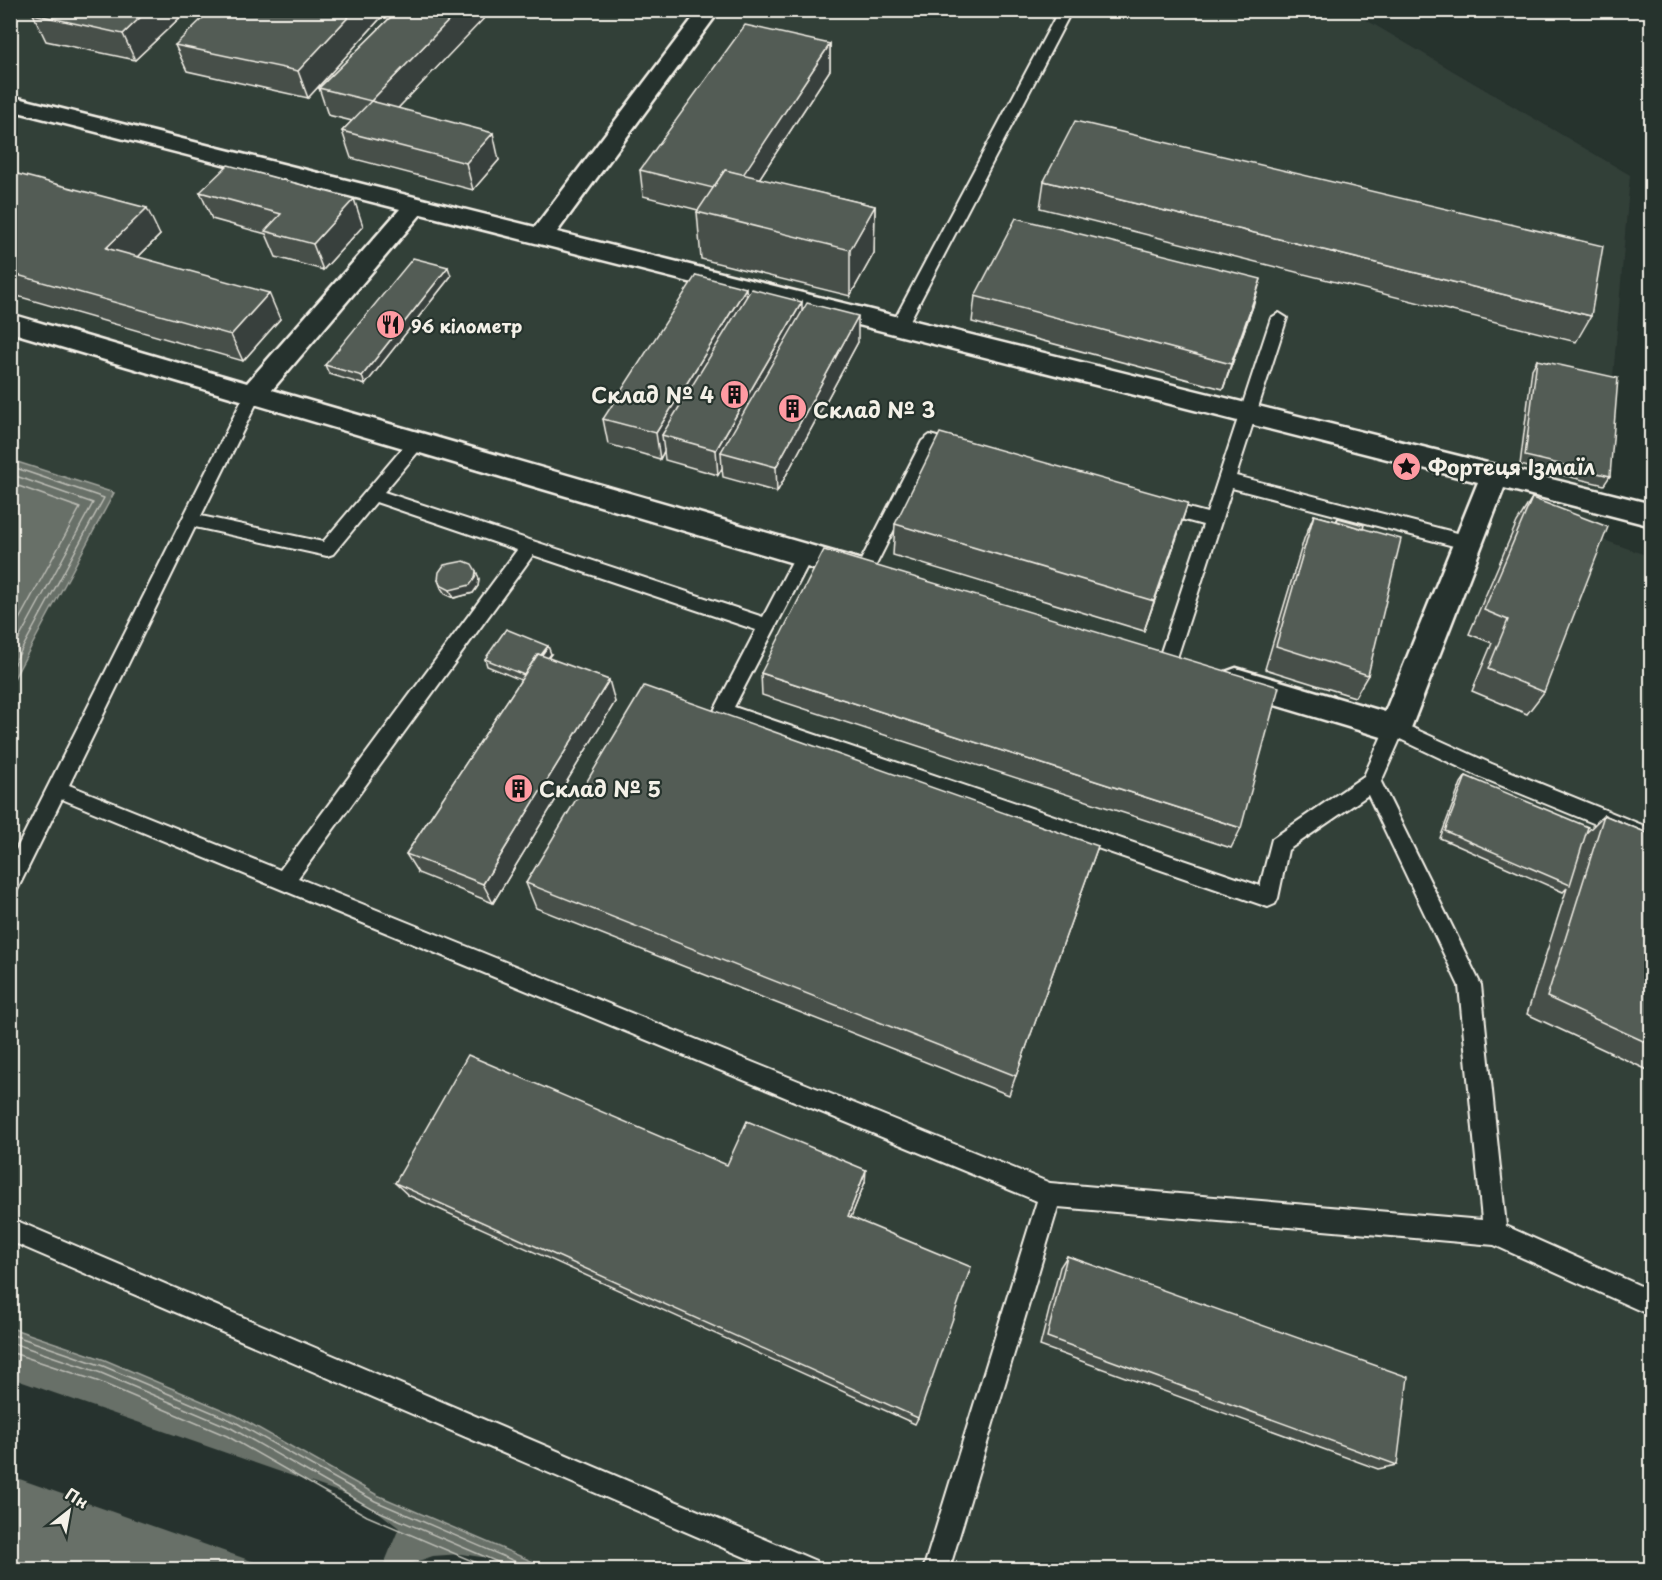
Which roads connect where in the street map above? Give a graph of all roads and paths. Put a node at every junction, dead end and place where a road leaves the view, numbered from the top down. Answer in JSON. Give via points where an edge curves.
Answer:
{"nodes":[{"id":1,"x":711,"y":10,"type":"edge"},
{"id":2,"x":1066,"y":10,"type":"edge"},
{"id":3,"x":10,"y":103,"type":"edge"},
{"id":4,"x":416,"y":205,"type":"junction"},
{"id":5,"x":541,"y":236,"type":"junction"},
{"id":6,"x":1279,"y":318,"type":"dead end"},
{"id":7,"x":10,"y":323,"type":"edge"},
{"id":8,"x":899,"y":326,"type":"junction"},
{"id":9,"x":253,"y":394,"type":"junction"},
{"id":10,"x":1248,"y":414,"type":"junction"},
{"id":11,"x":417,"y":442,"type":"junction"},
{"id":12,"x":975,"y":454,"type":"edge"},
{"id":13,"x":1495,"y":476,"type":"junction"},
{"id":14,"x":1226,"y":480,"type":"junction"},
{"id":15,"x":372,"y":495,"type":"junction"},
{"id":16,"x":1145,"y":502,"type":"edge"},
{"id":17,"x":1652,"y":515,"type":"edge"},
{"id":18,"x":191,"y":520,"type":"junction"},
{"id":19,"x":1213,"y":521,"type":"junction"},
{"id":20,"x":1468,"y":543,"type":"junction"},
{"id":21,"x":529,"y":547,"type":"junction"},
{"id":22,"x":804,"y":555,"type":"junction"},
{"id":23,"x":876,"y":576,"type":"joint"},
{"id":24,"x":767,"y":626,"type":"junction"},
{"id":25,"x":1179,"y":664,"type":"joint"},
{"id":26,"x":1395,"y":728,"type":"junction"},
{"id":27,"x":1371,"y":782,"type":"junction"},
{"id":28,"x":58,"y":789,"type":"junction"},
{"id":29,"x":1652,"y":838,"type":"edge"},
{"id":30,"x":284,"y":881,"type":"junction"},
{"id":31,"x":10,"y":884,"type":"edge"},
{"id":32,"x":1050,"y":1195,"type":"junction"},
{"id":33,"x":10,"y":1229,"type":"edge"},
{"id":34,"x":1495,"y":1233,"type":"junction"},
{"id":35,"x":1652,"y":1304,"type":"edge"},
{"id":36,"x":807,"y":1569,"type":"edge"},
{"id":37,"x":936,"y":1569,"type":"edge"}],
"edges":[{"from":1,"to":5,"type":"street"},
{"from":2,"to":8,"type":"lane"},
{"from":3,"to":4,"type":"street"},
{"from":4,"to":5,"type":"street"},
{"from":4,"to":9,"type":"street"},
{"from":5,"to":8,"type":"street"},
{"from":6,"to":10,"type":"lane"},
{"from":7,"to":9,"type":"street"},
{"from":8,"to":10,"type":"street"},
{"from":9,"to":11,"type":"street"},
{"from":9,"to":18,"type":"lane"},
{"from":10,"to":13,"type":"street"},
{"from":10,"to":14,"type":"lane"},
{"from":11,"to":15,"type":"lane"},
{"from":11,"to":22,"type":"street"},
{"from":12,"to":23,"type":"lane","via":[[930,441]]},
{"from":13,"to":17,"type":"street"},
{"from":13,"to":20,"type":"street"},
{"from":14,"to":19,"type":"lane"},
{"from":14,"to":20,"type":"lane"},
{"from":15,"to":18,"type":"lane","via":[[327,549]]},
{"from":15,"to":21,"type":"lane"},
{"from":16,"to":19,"type":"lane"},
{"from":18,"to":28,"type":"lane"},
{"from":19,"to":25,"type":"lane"},
{"from":20,"to":26,"type":"street"},
{"from":21,"to":24,"type":"lane"},
{"from":21,"to":30,"type":"lane"},
{"from":22,"to":23,"type":"street"},
{"from":22,"to":24,"type":"lane"},
{"from":24,"to":27,"type":"lane","via":[[723,711],[1268,898],[1279,845]]},
{"from":25,"to":26,"type":"street"},
{"from":26,"to":27,"type":"lane"},
{"from":26,"to":29,"type":"lane","via":[[1485,770]]},
{"from":27,"to":34,"type":"lane","via":[[1470,985]]},
{"from":28,"to":30,"type":"lane"},
{"from":28,"to":31,"type":"lane"},
{"from":30,"to":32,"type":"lane"},
{"from":32,"to":34,"type":"lane"},
{"from":32,"to":37,"type":"lane"},
{"from":33,"to":36,"type":"lane"},
{"from":34,"to":35,"type":"lane"}]}
